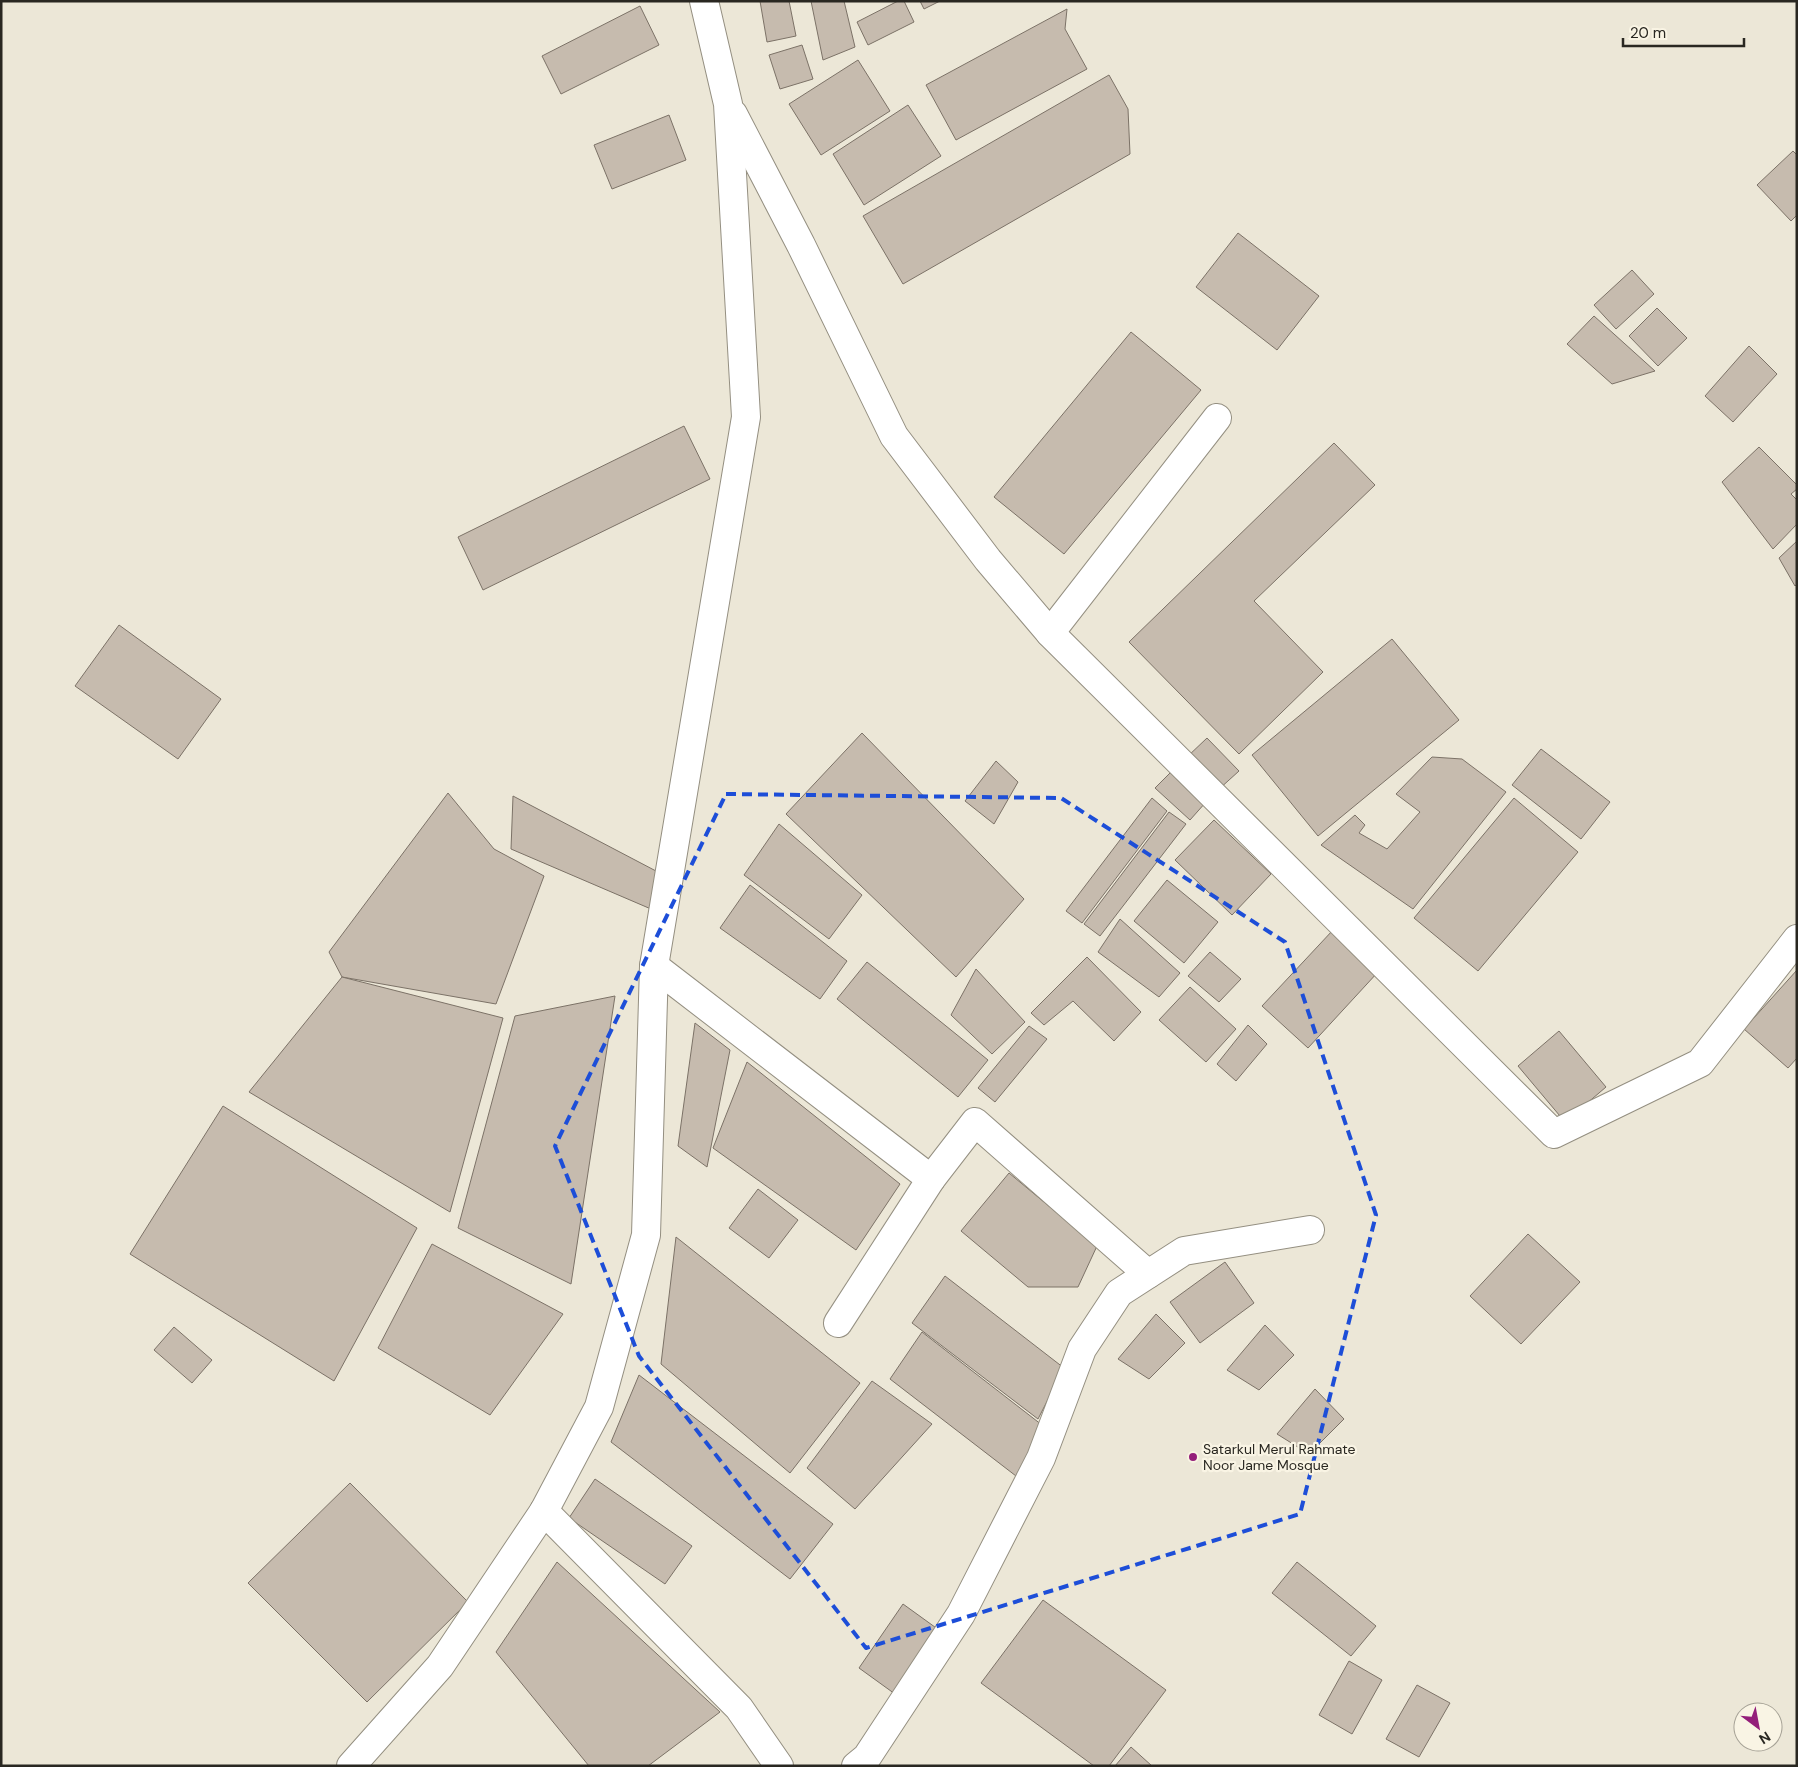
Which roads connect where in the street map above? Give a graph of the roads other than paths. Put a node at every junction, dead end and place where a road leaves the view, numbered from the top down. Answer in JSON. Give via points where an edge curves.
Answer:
{"nodes":[{"id":1,"x":704,"y":1,"type":"edge"},
{"id":2,"x":728,"y":104,"type":"junction"},
{"id":3,"x":1217,"y":418,"type":"dead end"},
{"id":4,"x":1050,"y":633,"type":"junction"},
{"id":5,"x":1797,"y":939,"type":"edge"},
{"id":6,"x":654,"y":966,"type":"junction"},
{"id":7,"x":931,"y":1179,"type":"junction"},
{"id":8,"x":1310,"y":1230,"type":"dead end"},
{"id":9,"x":1148,"y":1274,"type":"junction"},
{"id":10,"x":838,"y":1323,"type":"dead end"},
{"id":11,"x":544,"y":1511,"type":"junction"},
{"id":12,"x":351,"y":1766,"type":"edge"},
{"id":13,"x":779,"y":1766,"type":"edge"},
{"id":14,"x":856,"y":1766,"type":"edge"}],
"edges":[{"from":1,"to":2,"type":"street"},
{"from":2,"to":4,"type":"street","via":[[894,436],[988,560]]},
{"from":2,"to":6,"type":"street","via":[[746,417]]},
{"from":3,"to":4,"type":"street"},
{"from":4,"to":5,"type":"street","via":[[1554,1134],[1700,1064]]},
{"from":6,"to":7,"type":"street"},
{"from":6,"to":11,"type":"street","via":[[646,1235],[599,1407]]},
{"from":7,"to":9,"type":"street","via":[[975,1122]]},
{"from":7,"to":10,"type":"street"},
{"from":8,"to":9,"type":"street","via":[[1184,1251]]},
{"from":9,"to":14,"type":"street","via":[[1119,1293],[1082,1349],[1041,1458],[961,1614],[867,1757]]},
{"from":11,"to":12,"type":"street","via":[[440,1666]]},
{"from":11,"to":13,"type":"street","via":[[739,1708]]}]}
